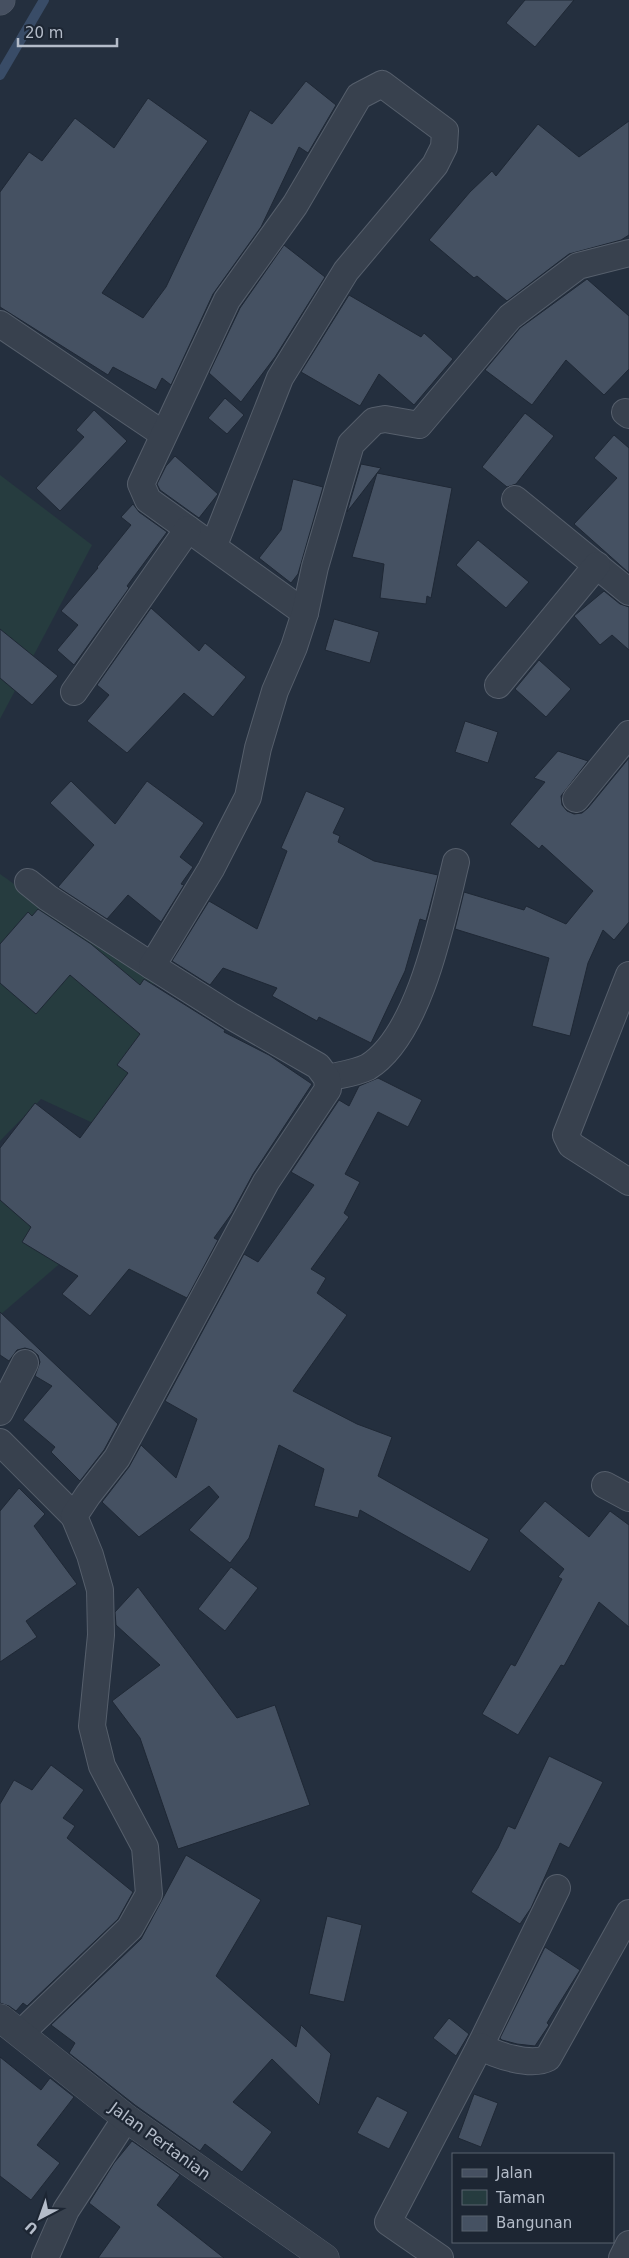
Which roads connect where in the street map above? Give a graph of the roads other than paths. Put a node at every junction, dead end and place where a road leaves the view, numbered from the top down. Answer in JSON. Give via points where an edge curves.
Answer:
{"nodes":[{"id":1,"x":629,"y":253,"type":"edge"},
{"id":2,"x":0,"y":324,"type":"edge"},
{"id":3,"x":163,"y":434,"type":"junction"},
{"id":4,"x":515,"y":499,"type":"dead end"},
{"id":5,"x":188,"y":529,"type":"junction"},
{"id":6,"x":214,"y":545,"type":"junction"},
{"id":7,"x":597,"y":565,"type":"junction"},
{"id":8,"x":629,"y":592,"type":"edge"},
{"id":9,"x":305,"y":613,"type":"junction"},
{"id":10,"x":498,"y":685,"type":"dead end"},
{"id":11,"x":74,"y":692,"type":"dead end"},
{"id":12,"x":629,"y":734,"type":"edge"},
{"id":13,"x":576,"y":799,"type":"dead end"},
{"id":14,"x":456,"y":862,"type":"dead end"},
{"id":15,"x":28,"y":882,"type":"dead end"},
{"id":16,"x":152,"y":966,"type":"junction"},
{"id":17,"x":629,"y":975,"type":"edge"},
{"id":18,"x":327,"y":1078,"type":"junction"},
{"id":19,"x":629,"y":1182,"type":"edge"},
{"id":20,"x":25,"y":1363,"type":"dead end"},
{"id":21,"x":0,"y":1412,"type":"edge"},
{"id":22,"x":0,"y":1442,"type":"edge"},
{"id":23,"x":605,"y":1485,"type":"dead end"},
{"id":24,"x":629,"y":1498,"type":"edge"},
{"id":25,"x":74,"y":1516,"type":"junction"},
{"id":26,"x":557,"y":1888,"type":"dead end"},
{"id":27,"x":629,"y":1913,"type":"edge"},
{"id":28,"x":10,"y":2026,"type":"edge"},
{"id":29,"x":480,"y":2046,"type":"junction"},
{"id":30,"x":126,"y":2118,"type":"junction"},
{"id":31,"x":629,"y":2244,"type":"edge"},
{"id":32,"x":45,"y":2258,"type":"edge"},
{"id":33,"x":325,"y":2258,"type":"edge"},
{"id":34,"x":440,"y":2258,"type":"edge"},
{"id":35,"x":622,"y":2258,"type":"edge"}],
"edges":[{"from":1,"to":9,"type":"street","via":[[578,266],[510,317],[419,425],[385,419],[374,421],[351,444]]},
{"from":2,"to":3,"type":"street"},
{"from":3,"to":5,"type":"street","via":[[141,484],[148,500]]},
{"from":3,"to":6,"type":"street","via":[[227,300],[295,205],[359,96],[382,84],[445,131],[444,147],[435,164],[346,271],[280,378]]},
{"from":4,"to":7,"type":"street"},
{"from":5,"to":6,"type":"street"},
{"from":5,"to":11,"type":"street"},
{"from":6,"to":9,"type":"street"},
{"from":7,"to":8,"type":"street"},
{"from":7,"to":10,"type":"street"},
{"from":9,"to":16,"type":"street","via":[[275,691],[248,797],[211,869]]},
{"from":12,"to":13,"type":"street"},
{"from":14,"to":18,"type":"street","via":[[437,940],[414,1004],[400,1032],[384,1054],[367,1067]]},
{"from":15,"to":16,"type":"street"},
{"from":16,"to":18,"type":"street","via":[[318,1066]]},
{"from":17,"to":19,"type":"street","via":[[566,1135],[570,1145]]},
{"from":18,"to":25,"type":"street","via":[[328,1089],[266,1182],[117,1458]]},
{"from":20,"to":21,"type":"street"},
{"from":22,"to":25,"type":"street"},
{"from":23,"to":24,"type":"street"},
{"from":25,"to":28,"type":"street","via":[[100,1590],[101,1635],[92,1726],[102,1766],[145,1847],[149,1894],[130,1928]]},
{"from":26,"to":29,"type":"street"},
{"from":27,"to":29,"type":"street","via":[[548,2058],[534,2061],[494,2054]]},
{"from":28,"to":30,"type":"street","name":"Jalan Pertanian"},
{"from":29,"to":34,"type":"street","via":[[388,2222]]},
{"from":30,"to":32,"type":"street","via":[[66,2210]]},
{"from":30,"to":33,"type":"street","name":"Jalan Pertanian"},
{"from":31,"to":35,"type":"street"}]}
